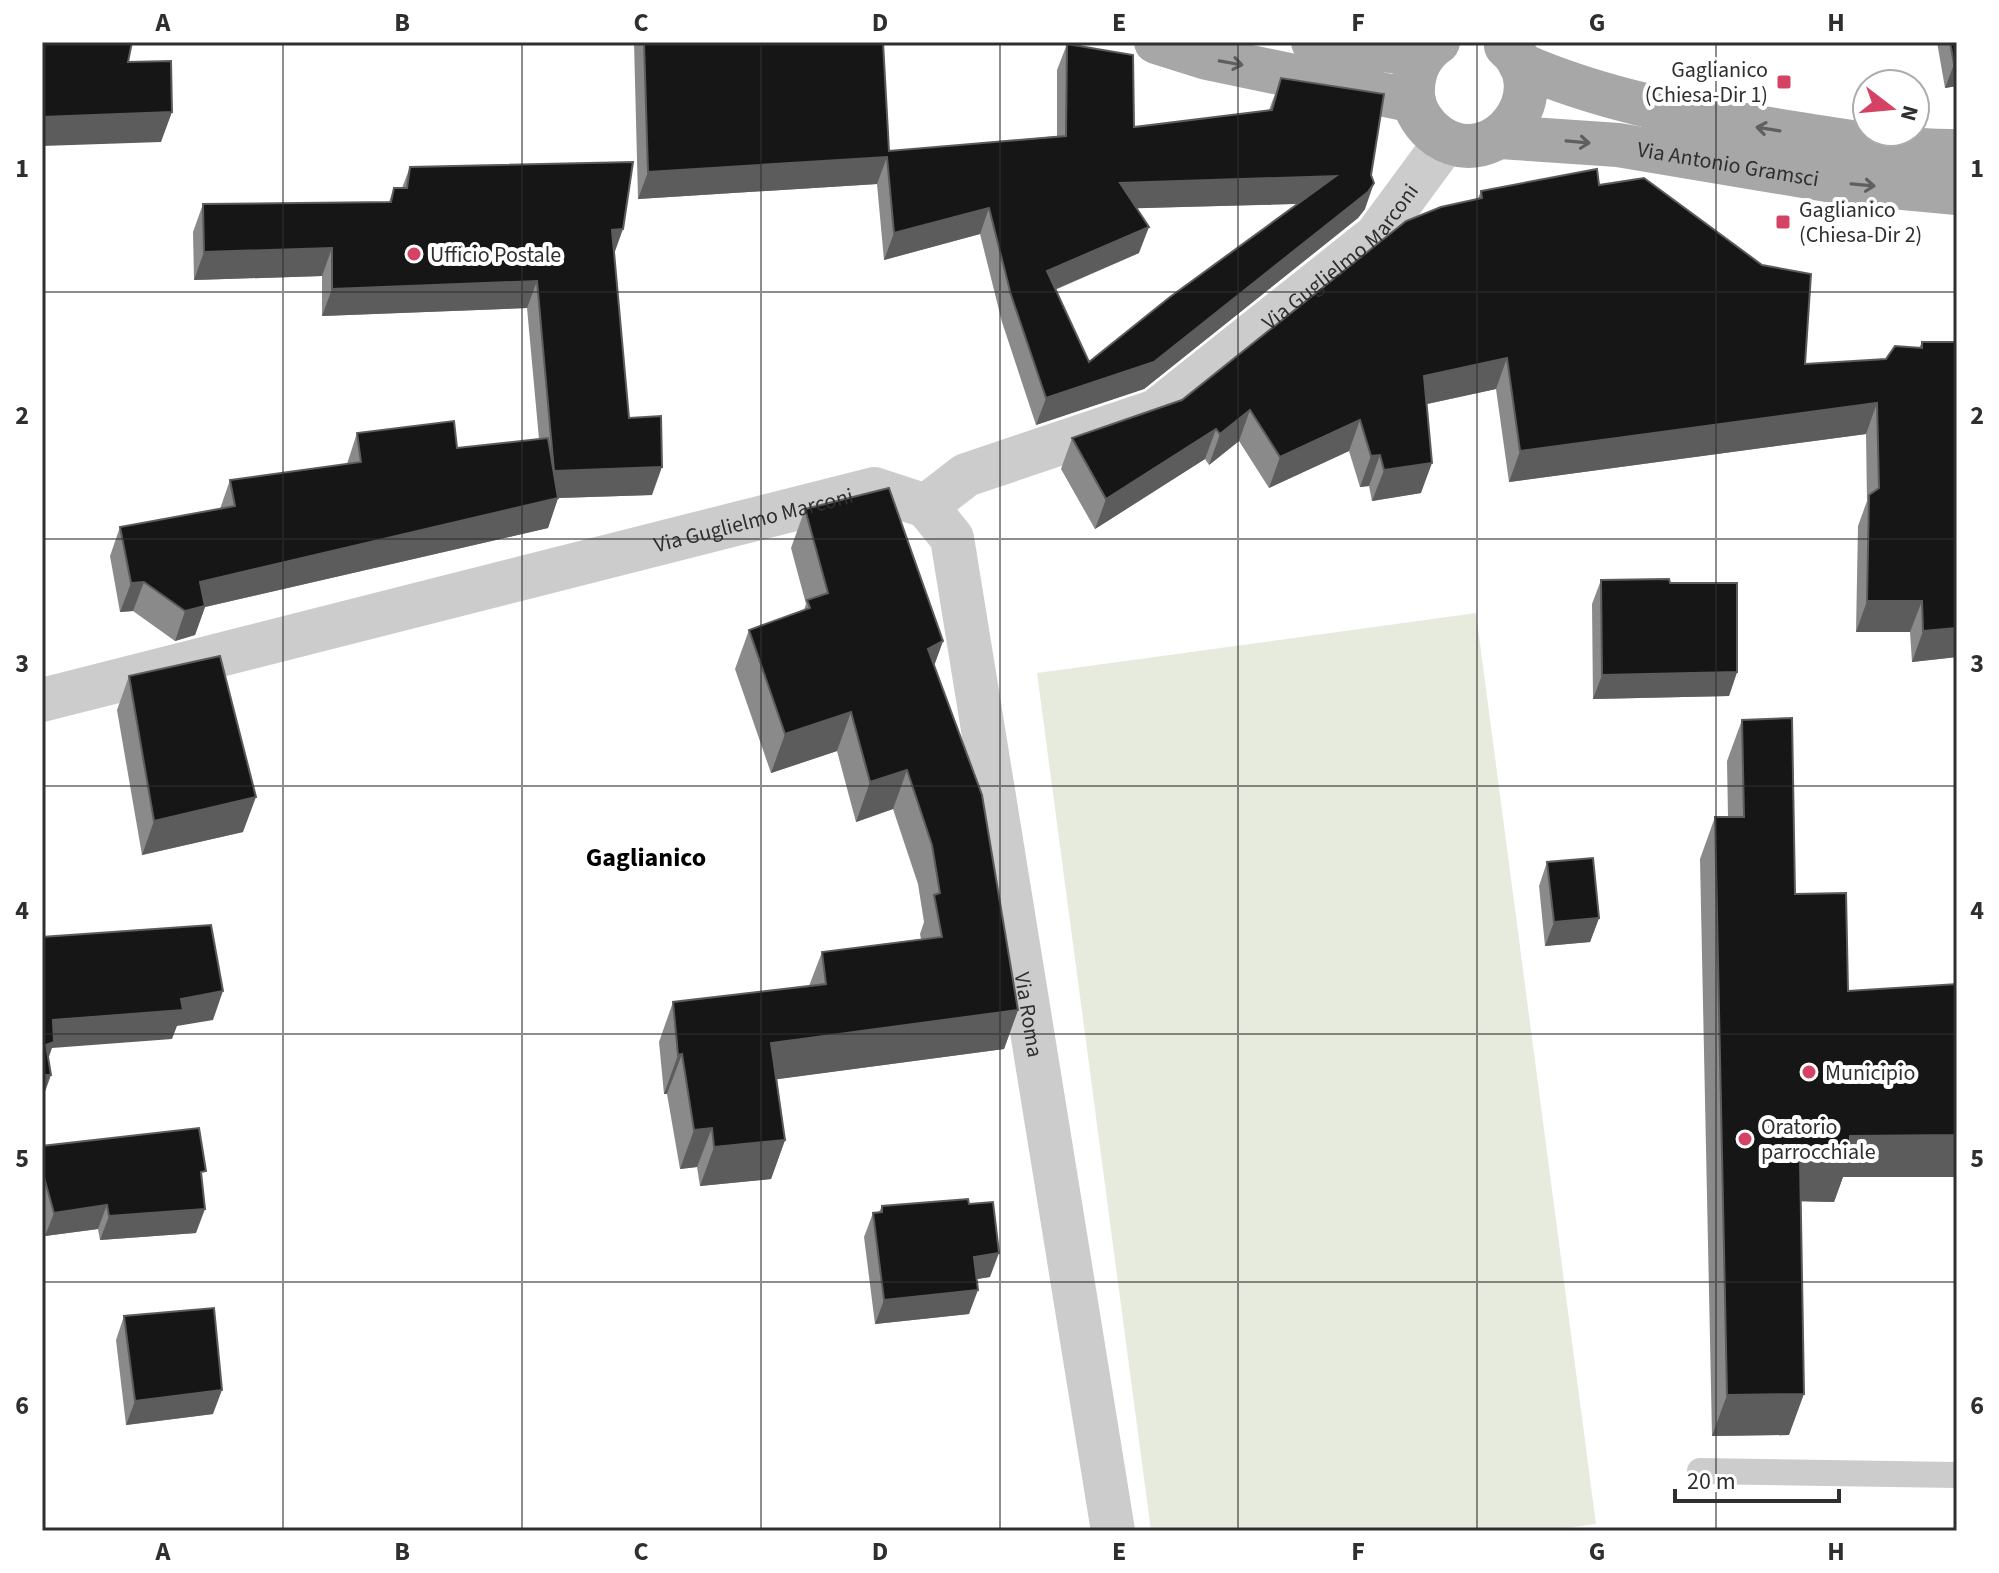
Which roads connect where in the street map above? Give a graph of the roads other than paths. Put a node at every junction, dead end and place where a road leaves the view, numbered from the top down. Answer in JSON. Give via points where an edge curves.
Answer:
{"nodes":[{"id":1,"x":1156,"y":42,"type":"edge"},
{"id":2,"x":1313,"y":42,"type":"edge"},
{"id":3,"x":1431,"y":48,"type":"edge"},
{"id":4,"x":1510,"y":53,"type":"edge"},
{"id":5,"x":1414,"y":101,"type":"junction"},
{"id":6,"x":1500,"y":137,"type":"junction"},
{"id":7,"x":1446,"y":141,"type":"junction"},
{"id":8,"x":1957,"y":151,"type":"edge"},
{"id":9,"x":1957,"y":193,"type":"edge"},
{"id":10,"x":926,"y":506,"type":"junction"},
{"id":11,"x":42,"y":700,"type":"edge"},
{"id":12,"x":1700,"y":1471,"type":"dead end"},
{"id":13,"x":1957,"y":1475,"type":"edge"},
{"id":14,"x":1113,"y":1531,"type":"edge"}],
"edges":[{"from":1,"to":5,"type":"main road","one_way":true,"via":[[1207,58]]},
{"from":2,"to":3,"type":"main road"},
{"from":3,"to":5,"type":"main road","via":[[1413,85]]},
{"from":4,"to":6,"type":"main road","via":[[1526,97],[1522,113]]},
{"from":8,"to":4,"type":"main road","name":"Via Antonio Gramsci","one_way":true,"via":[[1846,141],[1627,101]]},
{"from":5,"to":7,"type":"main road","via":[[1420,117]]},
{"from":6,"to":7,"type":"main road","name":"Via Antonio Gramsci","via":[[1483,145]]},
{"from":6,"to":9,"type":"main road","name":"Via Antonio Gramsci","one_way":true,"via":[[1618,145],[1839,182]]},
{"from":7,"to":10,"type":"street","name":"Via Guglielmo Marconi","via":[[1376,236],[1156,411],[966,475]]},
{"from":10,"to":11,"type":"street","name":"Via Guglielmo Marconi","via":[[874,489]]},
{"from":10,"to":14,"type":"street","name":"Via Roma","via":[[952,538]]},
{"from":12,"to":13,"type":"lane"}]}
